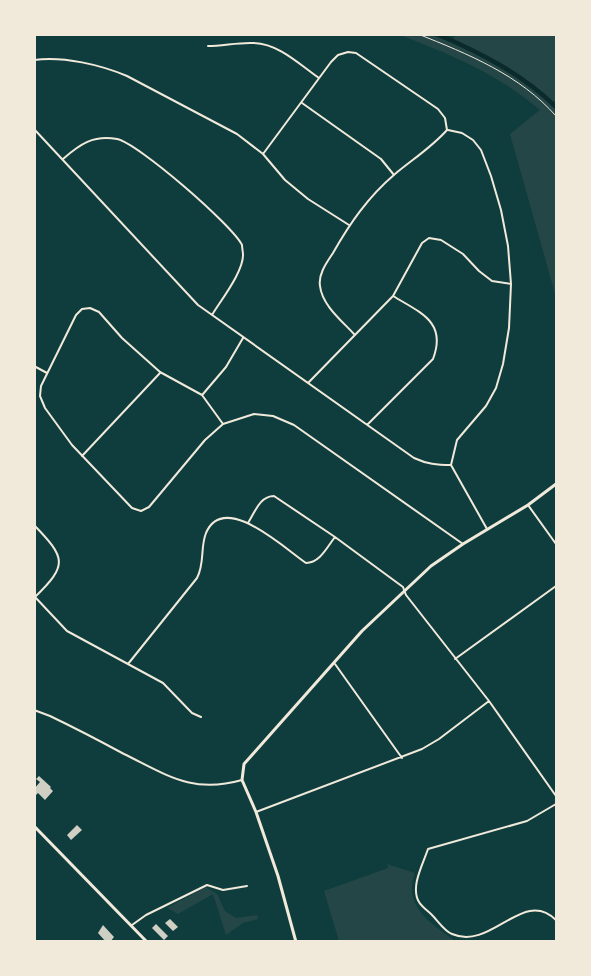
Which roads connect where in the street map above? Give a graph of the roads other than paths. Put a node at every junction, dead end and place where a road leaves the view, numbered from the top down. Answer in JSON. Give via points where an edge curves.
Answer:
{"nodes":[{"id":1,"x":208,"y":46,"type":"dead end"},
{"id":2,"x":34,"y":60,"type":"edge"},
{"id":3,"x":319,"y":78,"type":"junction"},
{"id":4,"x":302,"y":102,"type":"junction"},
{"id":5,"x":34,"y":129,"type":"edge"},
{"id":6,"x":447,"y":130,"type":"junction"},
{"id":7,"x":263,"y":154,"type":"junction"},
{"id":8,"x":63,"y":160,"type":"junction"},
{"id":9,"x":394,"y":175,"type":"junction"},
{"id":10,"x":349,"y":225,"type":"junction"},
{"id":11,"x":511,"y":284,"type":"junction"},
{"id":12,"x":393,"y":296,"type":"junction"},
{"id":13,"x":212,"y":315,"type":"junction"},
{"id":14,"x":354,"y":334,"type":"junction"},
{"id":15,"x":243,"y":338,"type":"junction"},
{"id":16,"x":34,"y":366,"type":"edge"},
{"id":17,"x":160,"y":372,"type":"junction"},
{"id":18,"x":47,"y":373,"type":"junction"},
{"id":19,"x":308,"y":383,"type":"junction"},
{"id":20,"x":202,"y":395,"type":"junction"},
{"id":21,"x":223,"y":424,"type":"junction"},
{"id":22,"x":368,"y":424,"type":"junction"},
{"id":23,"x":82,"y":456,"type":"junction"},
{"id":24,"x":451,"y":465,"type":"junction"},
{"id":25,"x":556,"y":484,"type":"edge"},
{"id":26,"x":528,"y":505,"type":"junction"},
{"id":27,"x":248,"y":523,"type":"junction"},
{"id":28,"x":34,"y":525,"type":"edge"},
{"id":29,"x":487,"y":529,"type":"junction"},
{"id":30,"x":335,"y":537,"type":"junction"},
{"id":31,"x":463,"y":544,"type":"junction"},
{"id":32,"x":556,"y":544,"type":"edge"},
{"id":33,"x":556,"y":586,"type":"edge"},
{"id":34,"x":404,"y":591,"type":"junction"},
{"id":35,"x":34,"y":597,"type":"edge"},
{"id":36,"x":455,"y":659,"type":"junction"},
{"id":37,"x":128,"y":663,"type":"junction"},
{"id":38,"x":335,"y":664,"type":"junction"},
{"id":39,"x":489,"y":701,"type":"junction"},
{"id":40,"x":34,"y":710,"type":"edge"},
{"id":41,"x":201,"y":717,"type":"dead end"},
{"id":42,"x":402,"y":758,"type":"junction"},
{"id":43,"x":242,"y":780,"type":"junction"},
{"id":44,"x":556,"y":796,"type":"edge"},
{"id":45,"x":556,"y":804,"type":"edge"},
{"id":46,"x":256,"y":812,"type":"junction"},
{"id":47,"x":34,"y":826,"type":"edge"},
{"id":48,"x":247,"y":886,"type":"dead end"},
{"id":49,"x":556,"y":920,"type":"edge"},
{"id":50,"x":132,"y":926,"type":"junction"},
{"id":51,"x":147,"y":942,"type":"edge"},
{"id":52,"x":296,"y":942,"type":"edge"}],
"edges":[{"from":1,"to":3,"type":"street","via":[[254,42],[269,45]]},
{"from":2,"to":7,"type":"street","via":[[84,62],[109,68],[237,134]]},
{"from":3,"to":4,"type":"street"},
{"from":3,"to":6,"type":"street","via":[[338,55],[356,53],[438,109]]},
{"from":4,"to":7,"type":"street"},
{"from":4,"to":9,"type":"street","via":[[381,159]]},
{"from":5,"to":8,"type":"street"},
{"from":6,"to":9,"type":"street"},
{"from":6,"to":11,"type":"street","via":[[462,133],[481,150],[501,210]]},
{"from":7,"to":10,"type":"street","via":[[308,199]]},
{"from":8,"to":13,"type":"street","via":[[198,305]]},
{"from":8,"to":13,"type":"street","via":[[80,144],[118,139],[179,181],[225,226],[242,245],[242,266]]},
{"from":9,"to":10,"type":"street"},
{"from":10,"to":14,"type":"street","via":[[326,263],[320,286],[330,307]]},
{"from":11,"to":12,"type":"street","via":[[492,281],[463,254],[441,240],[429,238],[422,243]]},
{"from":11,"to":24,"type":"street","via":[[509,328],[496,388],[457,440]]},
{"from":12,"to":14,"type":"street"},
{"from":12,"to":22,"type":"street","via":[[430,321],[437,332],[438,346],[433,359]]},
{"from":13,"to":15,"type":"street"},
{"from":14,"to":19,"type":"street"},
{"from":15,"to":19,"type":"street"},
{"from":15,"to":20,"type":"street","via":[[226,367]]},
{"from":16,"to":18,"type":"street"},
{"from":17,"to":18,"type":"street","via":[[99,312],[90,308],[76,315]]},
{"from":17,"to":20,"type":"street"},
{"from":17,"to":23,"type":"street"},
{"from":18,"to":23,"type":"street","via":[[40,396],[45,408]]},
{"from":19,"to":22,"type":"street"},
{"from":20,"to":21,"type":"street"},
{"from":21,"to":23,"type":"street","via":[[149,507],[141,511],[132,508]]},
{"from":21,"to":31,"type":"street","via":[[254,414],[294,425]]},
{"from":22,"to":24,"type":"street","via":[[414,458]]},
{"from":24,"to":29,"type":"street"},
{"from":25,"to":26,"type":"main road"},
{"from":26,"to":29,"type":"main road"},
{"from":26,"to":32,"type":"street"},
{"from":27,"to":30,"type":"street","via":[[306,563],[318,559]]},
{"from":27,"to":30,"type":"street","via":[[263,500],[274,496]]},
{"from":27,"to":37,"type":"street","via":[[225,517],[211,526],[204,540],[202,570]]},
{"from":28,"to":35,"type":"street","via":[[53,544],[59,558],[54,579]]},
{"from":29,"to":31,"type":"main road"},
{"from":30,"to":34,"type":"street","via":[[399,583]]},
{"from":31,"to":34,"type":"main road"},
{"from":33,"to":36,"type":"street"},
{"from":34,"to":36,"type":"street"},
{"from":34,"to":38,"type":"main road"},
{"from":35,"to":37,"type":"street","via":[[67,631]]},
{"from":36,"to":39,"type":"street"},
{"from":37,"to":41,"type":"street","via":[[164,683],[192,713]]},
{"from":38,"to":42,"type":"street"},
{"from":38,"to":43,"type":"main road","via":[[244,764]]},
{"from":39,"to":42,"type":"street","via":[[439,739]]},
{"from":39,"to":44,"type":"street"},
{"from":40,"to":43,"type":"street","via":[[166,777],[212,786]]},
{"from":42,"to":46,"type":"street"},
{"from":43,"to":46,"type":"main road"},
{"from":45,"to":49,"type":"street","via":[[527,821],[428,849],[416,891],[419,902],[450,934],[466,938],[481,936],[536,909],[548,912]]},
{"from":46,"to":52,"type":"main road"},
{"from":47,"to":50,"type":"main road"},
{"from":48,"to":50,"type":"street","via":[[223,890],[207,885]]},
{"from":50,"to":51,"type":"main road"}]}
